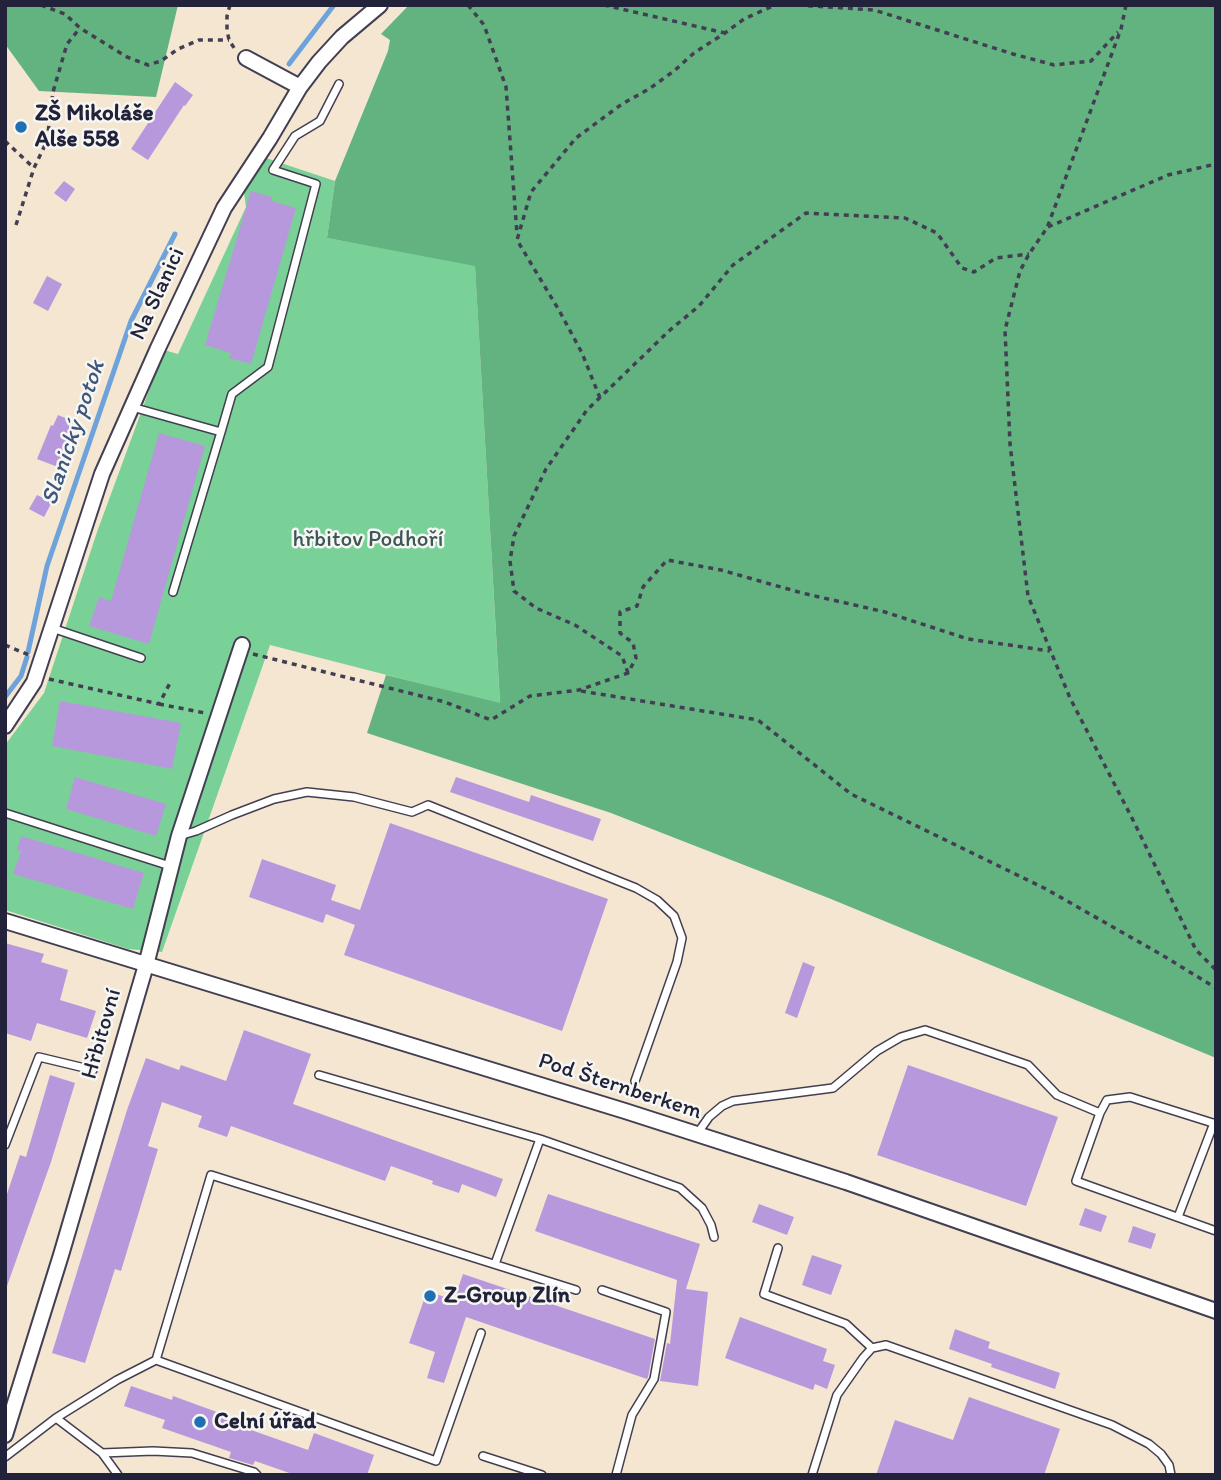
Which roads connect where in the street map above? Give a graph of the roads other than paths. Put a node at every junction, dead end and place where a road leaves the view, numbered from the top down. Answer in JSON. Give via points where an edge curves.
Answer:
{"nodes":[{"id":1,"x":380,"y":5,"type":"edge"},
{"id":2,"x":246,"y":58,"type":"road end"},
{"id":3,"x":339,"y":84,"type":"dead end"},
{"id":4,"x":300,"y":87,"type":"junction"},
{"id":5,"x":132,"y":407,"type":"junction"},
{"id":6,"x":221,"y":432,"type":"junction"},
{"id":7,"x":173,"y":592,"type":"dead end"},
{"id":8,"x":52,"y":628,"type":"junction"},
{"id":9,"x":241,"y":648,"type":"road end"},
{"id":10,"x":141,"y":658,"type":"dead end"},
{"id":11,"x":5,"y":726,"type":"edge"},
{"id":12,"x":5,"y":813,"type":"edge"},
{"id":13,"x":179,"y":836,"type":"junction"},
{"id":14,"x":170,"y":866,"type":"junction"},
{"id":15,"x":5,"y":921,"type":"edge"},
{"id":16,"x":146,"y":965,"type":"junction"},
{"id":17,"x":93,"y":1070,"type":"dead end"},
{"id":18,"x":319,"y":1075,"type":"dead end"},
{"id":19,"x":635,"y":1081,"type":"dead end"},
{"id":20,"x":1100,"y":1113,"type":"junction"},
{"id":21,"x":1215,"y":1124,"type":"edge"},
{"id":22,"x":697,"y":1135,"type":"junction"},
{"id":23,"x":540,"y":1139,"type":"junction"},
{"id":24,"x":5,"y":1145,"type":"edge"},
{"id":25,"x":1178,"y":1217,"type":"junction"},
{"id":26,"x":1216,"y":1231,"type":"edge"},
{"id":27,"x":714,"y":1237,"type":"dead end"},
{"id":28,"x":778,"y":1248,"type":"dead end"},
{"id":29,"x":495,"y":1264,"type":"junction"},
{"id":30,"x":576,"y":1290,"type":"dead end"},
{"id":31,"x":601,"y":1290,"type":"dead end"},
{"id":32,"x":1216,"y":1311,"type":"edge"},
{"id":33,"x":481,"y":1333,"type":"dead end"},
{"id":34,"x":872,"y":1348,"type":"junction"},
{"id":35,"x":156,"y":1360,"type":"junction"},
{"id":36,"x":9,"y":1412,"type":"edge"},
{"id":37,"x":56,"y":1418,"type":"junction"},
{"id":38,"x":5,"y":1435,"type":"edge"},
{"id":39,"x":102,"y":1453,"type":"junction"},
{"id":40,"x":483,"y":1455,"type":"dead end"},
{"id":41,"x":5,"y":1457,"type":"edge"},
{"id":42,"x":257,"y":1474,"type":"edge"},
{"id":43,"x":118,"y":1475,"type":"edge"},
{"id":44,"x":541,"y":1475,"type":"edge"},
{"id":45,"x":616,"y":1475,"type":"edge"},
{"id":46,"x":811,"y":1475,"type":"edge"},
{"id":47,"x":1171,"y":1475,"type":"edge"}],
"edges":[{"from":1,"to":4,"type":"street","name":"Na Slanici","via":[[329,50]]},
{"from":2,"to":4,"type":"street"},
{"from":3,"to":6,"type":"lane","via":[[320,121],[295,136],[272,170],[316,184],[268,367],[232,394]]},
{"from":4,"to":5,"type":"street","name":"Na Slanici","via":[[224,208]]},
{"from":5,"to":6,"type":"lane"},
{"from":5,"to":8,"type":"street","name":"Na Slanici","via":[[102,474]]},
{"from":6,"to":7,"type":"lane"},
{"from":8,"to":10,"type":"lane"},
{"from":8,"to":11,"type":"street","name":"Na Slanici","via":[[34,682]]},
{"from":9,"to":13,"type":"street","name":"Hřbitovní"},
{"from":12,"to":14,"type":"lane"},
{"from":13,"to":14,"type":"street","name":"Hřbitovní"},
{"from":13,"to":19,"type":"lane","via":[[274,799],[307,792],[354,797],[412,812],[428,805],[636,888],[674,916],[682,938]]},
{"from":14,"to":16,"type":"street","name":"Hřbitovní"},
{"from":15,"to":16,"type":"street","name":"Pod Šternberkem"},
{"from":16,"to":22,"type":"street","name":"Pod Šternberkem"},
{"from":16,"to":36,"type":"street","name":"Hřbitovní","via":[[61,1255]]},
{"from":17,"to":24,"type":"lane","via":[[39,1057]]},
{"from":18,"to":23,"type":"lane"},
{"from":20,"to":21,"type":"lane","via":[[1107,1100],[1130,1097]]},
{"from":20,"to":22,"type":"lane","via":[[1057,1095],[1028,1065],[925,1030],[877,1051],[833,1088],[722,1106]]},
{"from":20,"to":25,"type":"lane","via":[[1076,1181]]},
{"from":21,"to":25,"type":"lane"},
{"from":22,"to":32,"type":"street","name":"Pod Šternberkem"},
{"from":23,"to":27,"type":"lane","via":[[680,1188],[702,1208]]},
{"from":23,"to":29,"type":"lane"},
{"from":25,"to":26,"type":"lane"},
{"from":28,"to":34,"type":"lane","via":[[764,1294],[846,1324]]},
{"from":29,"to":30,"type":"lane"},
{"from":29,"to":35,"type":"lane","via":[[211,1175]]},
{"from":31,"to":45,"type":"lane","via":[[666,1312],[654,1379],[632,1415]]},
{"from":33,"to":35,"type":"lane","via":[[436,1461]]},
{"from":34,"to":46,"type":"lane","via":[[837,1395]]},
{"from":34,"to":47,"type":"lane","via":[[886,1345],[1112,1425],[1161,1454]]},
{"from":35,"to":37,"type":"lane"},
{"from":36,"to":38,"type":"street","name":"Hřbitovní"},
{"from":37,"to":39,"type":"lane"},
{"from":37,"to":41,"type":"lane"},
{"from":39,"to":42,"type":"lane","via":[[192,1453]]},
{"from":39,"to":43,"type":"lane"},
{"from":40,"to":44,"type":"lane"}]}
